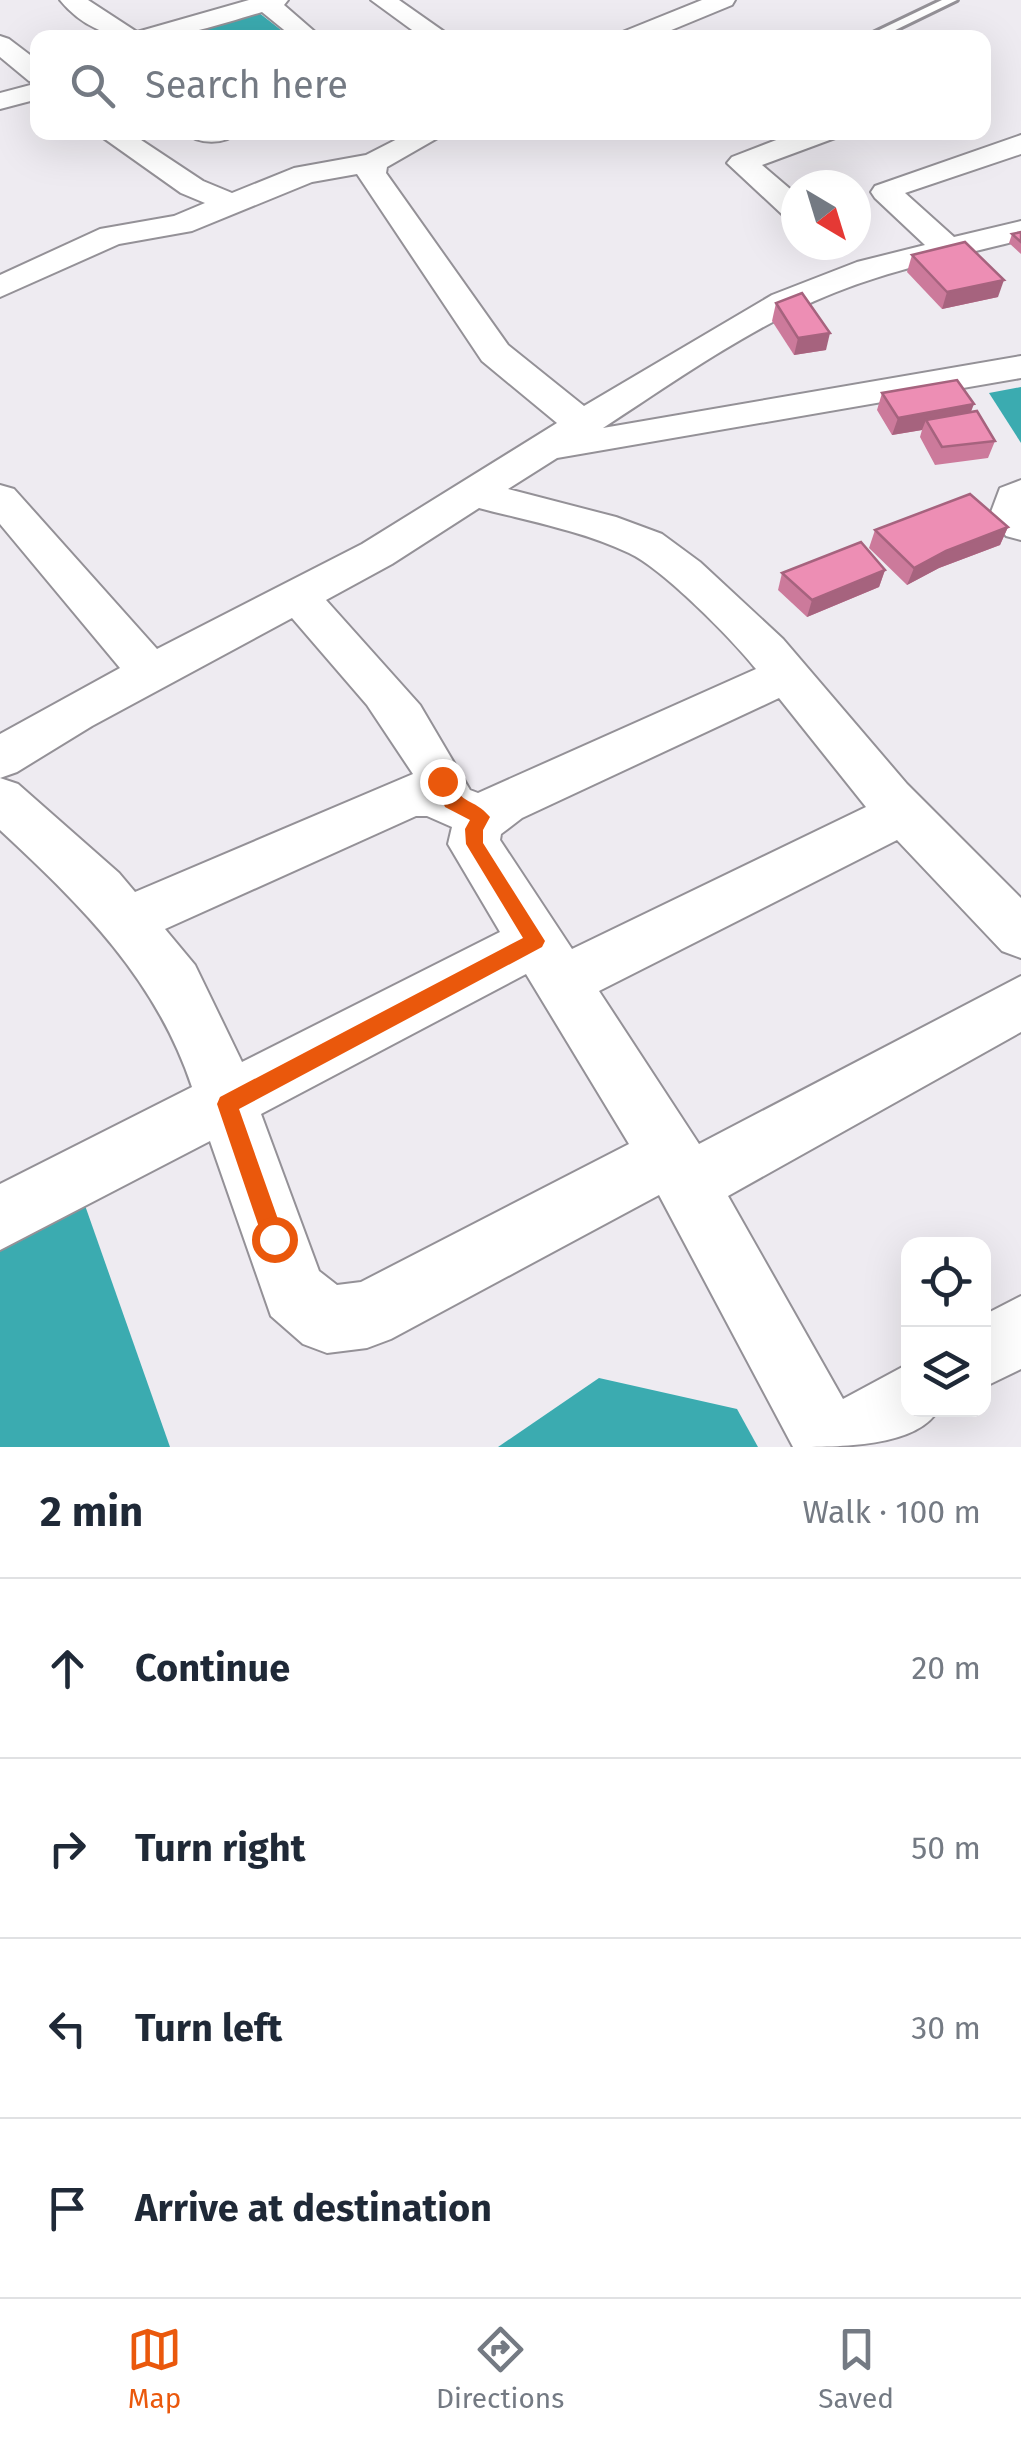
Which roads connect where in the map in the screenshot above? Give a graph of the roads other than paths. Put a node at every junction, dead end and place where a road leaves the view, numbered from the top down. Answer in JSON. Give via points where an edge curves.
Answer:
{"nodes":[{"id":1,"x":72,"y":0,"type":"edge"},
{"id":2,"x":191,"y":0,"type":"edge"},
{"id":3,"x":383,"y":0,"type":"edge"},
{"id":4,"x":724,"y":0,"type":"edge"},
{"id":5,"x":951,"y":0,"type":"edge"},
{"id":6,"x":272,"y":2,"type":"edge"},
{"id":7,"x":219,"y":18,"type":"junction"},
{"id":8,"x":118,"y":30,"type":"edge"},
{"id":9,"x":173,"y":30,"type":"edge"},
{"id":10,"x":302,"y":30,"type":"edge"},
{"id":11,"x":430,"y":30,"type":"edge"},
{"id":12,"x":649,"y":30,"type":"edge"},
{"id":13,"x":886,"y":30,"type":"edge"},
{"id":14,"x":0,"y":44,"type":"edge"},
{"id":15,"x":30,"y":71,"type":"edge"},
{"id":16,"x":30,"y":75,"type":"edge"},
{"id":17,"x":0,"y":76,"type":"edge"},
{"id":18,"x":30,"y":79,"type":"edge"},
{"id":19,"x":0,"y":102,"type":"edge"},
{"id":20,"x":122,"y":140,"type":"edge"},
{"id":21,"x":418,"y":140,"type":"edge"},
{"id":22,"x":804,"y":140,"type":"edge"},
{"id":23,"x":1021,"y":144,"type":"edge"},
{"id":24,"x":374,"y":162,"type":"junction"},
{"id":25,"x":781,"y":197,"type":"edge"},
{"id":26,"x":233,"y":204,"type":"junction"},
{"id":27,"x":1021,"y":230,"type":"edge"},
{"id":28,"x":945,"y":246,"type":"junction"},
{"id":29,"x":871,"y":255,"type":"edge"},
{"id":30,"x":850,"y":260,"type":"edge"},
{"id":31,"x":5,"y":279,"type":"edge"},
{"id":32,"x":1021,"y":366,"type":"edge"},
{"id":33,"x":622,"y":399,"type":"junction"},
{"id":34,"x":582,"y":424,"type":"junction"},
{"id":35,"x":664,"y":429,"type":"junction"},
{"id":36,"x":539,"y":451,"type":"junction"},
{"id":37,"x":1021,"y":493,"type":"edge"},
{"id":38,"x":472,"y":494,"type":"junction"},
{"id":39,"x":0,"y":498,"type":"edge"},
{"id":40,"x":1021,"y":526,"type":"edge"},
{"id":41,"x":296,"y":596,"type":"junction"},
{"id":42,"x":151,"y":672,"type":"junction"},
{"id":43,"x":787,"y":675,"type":"junction"},
{"id":44,"x":0,"y":758,"type":"edge"},
{"id":45,"x":0,"y":799,"type":"edge"},
{"id":46,"x":466,"y":809,"type":"junction"},
{"id":47,"x":903,"y":813,"type":"junction"},
{"id":48,"x":126,"y":921,"type":"junction"},
{"id":49,"x":1021,"y":934,"type":"edge"},
{"id":50,"x":548,"y":962,"type":"junction"},
{"id":51,"x":1021,"y":1002,"type":"edge"},
{"id":52,"x":227,"y":1104,"type":"junction"},
{"id":53,"x":679,"y":1170,"type":"junction"},
{"id":54,"x":0,"y":1218,"type":"edge"},
{"id":55,"x":1021,"y":1330,"type":"edge"},
{"id":56,"x":991,"y":1349,"type":"edge"},
{"id":57,"x":901,"y":1403,"type":"edge"},
{"id":58,"x":831,"y":1447,"type":"edge"}],
"edges":[{"from":1,"to":8,"type":"street"},
{"from":2,"to":7,"type":"street"},
{"from":3,"to":11,"type":"street"},
{"from":4,"to":12,"type":"street"},
{"from":5,"to":13,"type":"lane"},
{"from":6,"to":7,"type":"street"},
{"from":6,"to":10,"type":"street"},
{"from":7,"to":9,"type":"street"},
{"from":14,"to":15,"type":"street"},
{"from":16,"to":17,"type":"street"},
{"from":18,"to":19,"type":"street"},
{"from":20,"to":26,"type":"street","via":[[192,187]]},
{"from":21,"to":24,"type":"street"},
{"from":22,"to":25,"type":"street","via":[[742,163]]},
{"from":23,"to":28,"type":"street","via":[[886,192]]},
{"from":24,"to":26,"type":"street","via":[[304,174]]},
{"from":24,"to":34,"type":"street","via":[[371,173],[495,353]]},
{"from":26,"to":31,"type":"street","via":[[181,224],[111,236]]},
{"from":27,"to":28,"type":"street"},
{"from":28,"to":29,"type":"street"},
{"from":30,"to":33,"type":"street"},
{"from":32,"to":35,"type":"street"},
{"from":33,"to":34,"type":"street"},
{"from":33,"to":35,"type":"street"},
{"from":34,"to":36,"type":"street"},
{"from":35,"to":36,"type":"street"},
{"from":36,"to":38,"type":"street"},
{"from":37,"to":40,"type":"street","via":[[1011,512]]},
{"from":38,"to":41,"type":"street"},
{"from":38,"to":43,"type":"street","via":[[647,544]]},
{"from":39,"to":42,"type":"street"},
{"from":41,"to":42,"type":"street"},
{"from":41,"to":46,"type":"street","via":[[389,696]]},
{"from":42,"to":44,"type":"street"},
{"from":43,"to":46,"type":"street","via":[[504,802]]},
{"from":43,"to":47,"type":"street"},
{"from":45,"to":48,"type":"street"},
{"from":46,"to":48,"type":"street","via":[[412,794]]},
{"from":46,"to":50,"type":"street","via":[[474,844]]},
{"from":47,"to":49,"type":"street"},
{"from":47,"to":50,"type":"street"},
{"from":48,"to":52,"type":"street","via":[[175,983]]},
{"from":50,"to":52,"type":"street"},
{"from":50,"to":53,"type":"street"},
{"from":51,"to":53,"type":"street"},
{"from":52,"to":53,"type":"street","via":[[294,1292],[328,1320],[368,1316]]},
{"from":52,"to":54,"type":"street"},
{"from":53,"to":58,"type":"street"},
{"from":55,"to":56,"type":"street"},
{"from":57,"to":58,"type":"street"}]}
